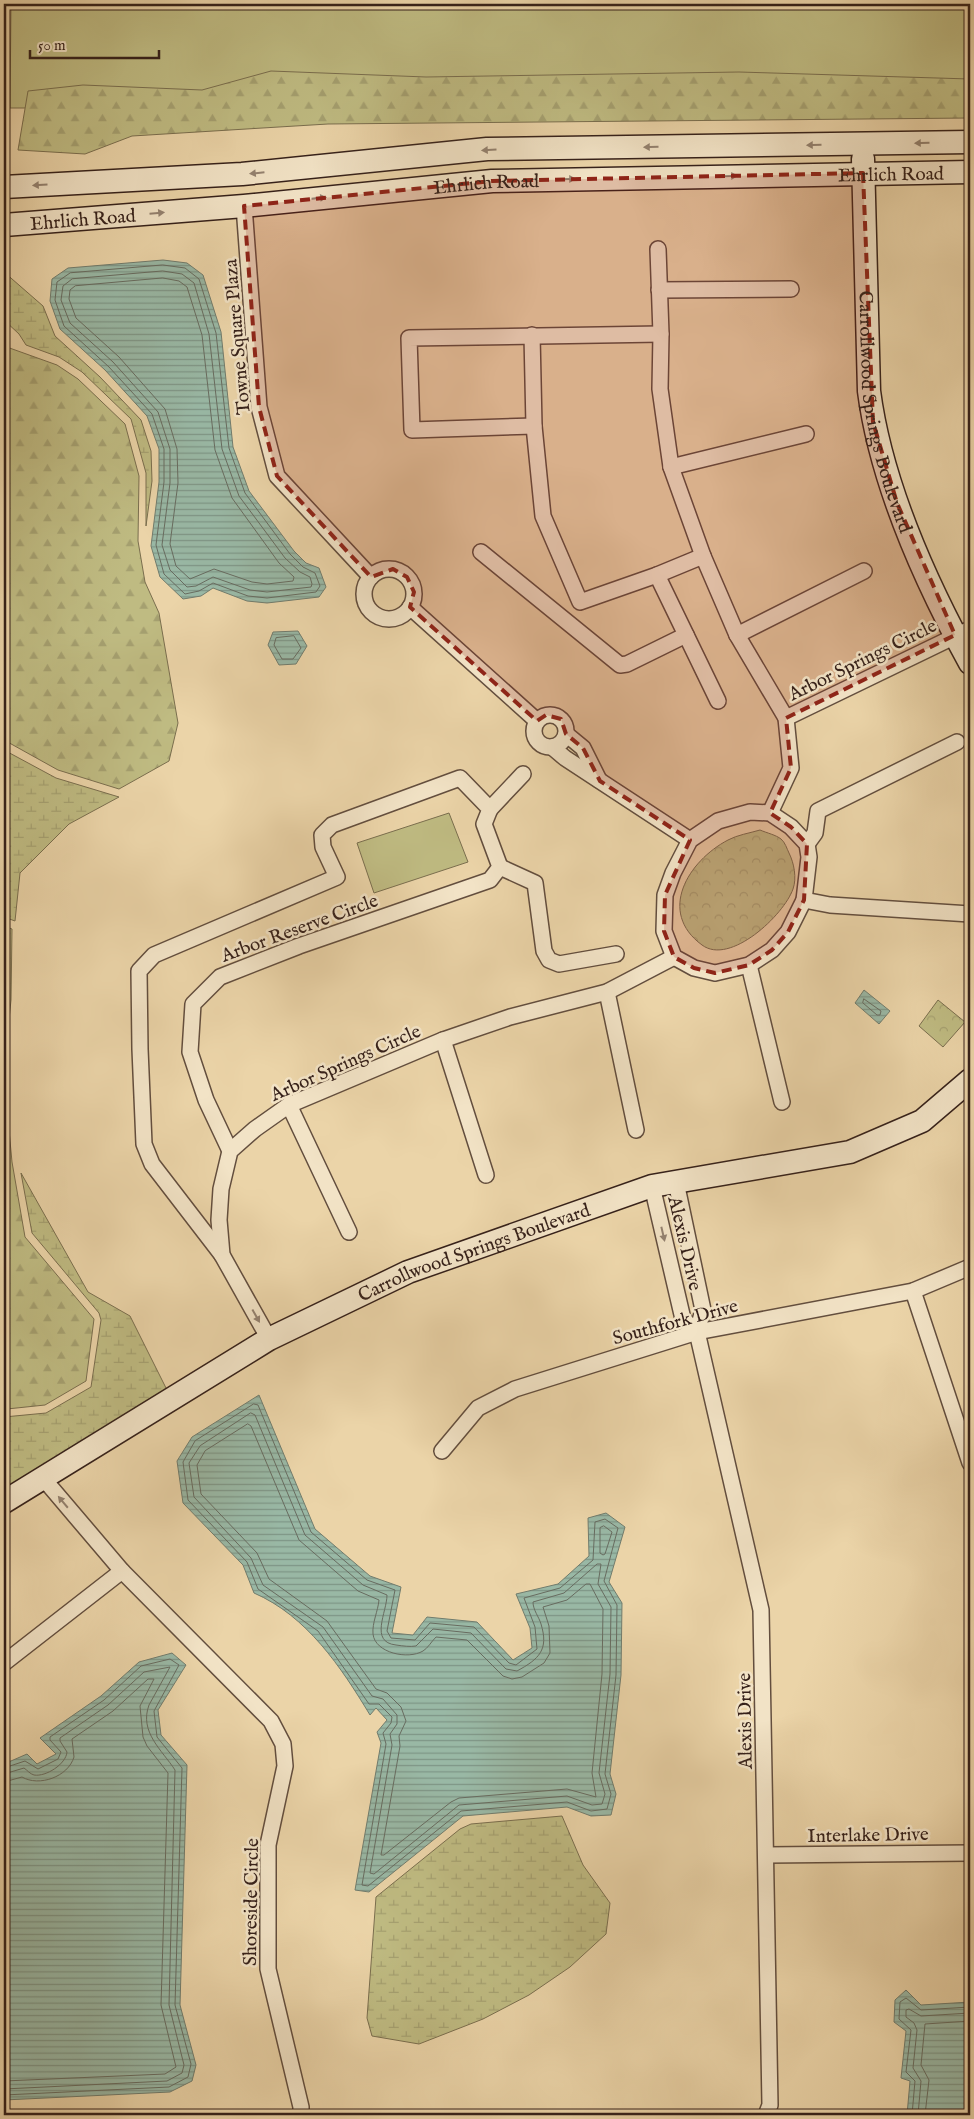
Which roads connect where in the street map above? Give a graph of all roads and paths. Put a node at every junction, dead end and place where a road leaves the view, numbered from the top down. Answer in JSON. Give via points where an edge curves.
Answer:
{"nodes":[{"id":1,"x":970,"y":142,"type":"edge"},
{"id":2,"x":862,"y":144,"type":"junction"},
{"id":3,"x":970,"y":172,"type":"edge"},
{"id":4,"x":863,"y":173,"type":"junction"},
{"id":5,"x":4,"y":187,"type":"edge"},
{"id":6,"x":244,"y":206,"type":"junction"},
{"id":7,"x":4,"y":225,"type":"edge"},
{"id":8,"x":658,"y":249,"type":"dead end"},
{"id":9,"x":791,"y":289,"type":"dead end"},
{"id":10,"x":659,"y":290,"type":"junction"},
{"id":11,"x":661,"y":334,"type":"junction"},
{"id":12,"x":532,"y":335,"type":"junction"},
{"id":13,"x":534,"y":426,"type":"junction"},
{"id":14,"x":806,"y":434,"type":"dead end"},
{"id":15,"x":671,"y":467,"type":"junction"},
{"id":16,"x":481,"y":552,"type":"dead end"},
{"id":17,"x":703,"y":556,"type":"junction"},
{"id":18,"x":864,"y":571,"type":"dead end"},
{"id":19,"x":657,"y":575,"type":"junction"},
{"id":20,"x":371,"y":577,"type":"junction"},
{"id":21,"x":580,"y":602,"type":"junction"},
{"id":22,"x":410,"y":608,"type":"junction"},
{"id":23,"x":561,"y":617,"type":"junction"},
{"id":24,"x":963,"y":632,"type":"edge"},
{"id":25,"x":686,"y":635,"type":"junction"},
{"id":26,"x":737,"y":635,"type":"junction"},
{"id":27,"x":970,"y":663,"type":"edge"},
{"id":28,"x":718,"y":701,"type":"dead end"},
{"id":29,"x":786,"y":718,"type":"junction"},
{"id":30,"x":537,"y":721,"type":"junction"},
{"id":31,"x":566,"y":734,"type":"junction"},
{"id":32,"x":957,"y":742,"type":"dead end"},
{"id":33,"x":552,"y":747,"type":"junction"},
{"id":34,"x":523,"y":774,"type":"dead end"},
{"id":35,"x":600,"y":781,"type":"junction"},
{"id":36,"x":490,"y":809,"type":"junction"},
{"id":37,"x":770,"y":813,"type":"junction"},
{"id":38,"x":690,"y":840,"type":"junction"},
{"id":39,"x":807,"y":844,"type":"junction"},
{"id":40,"x":500,"y":867,"type":"junction"},
{"id":41,"x":804,"y":900,"type":"junction"},
{"id":42,"x":970,"y":914,"type":"edge"},
{"id":43,"x":616,"y":954,"type":"dead end"},
{"id":44,"x":674,"y":956,"type":"junction"},
{"id":45,"x":749,"y":965,"type":"junction"},
{"id":46,"x":607,"y":992,"type":"junction"},
{"id":47,"x":443,"y":1040,"type":"junction"},
{"id":48,"x":970,"y":1080,"type":"edge"},
{"id":49,"x":782,"y":1102,"type":"dead end"},
{"id":50,"x":289,"y":1105,"type":"junction"},
{"id":51,"x":636,"y":1130,"type":"dead end"},
{"id":52,"x":230,"y":1151,"type":"junction"},
{"id":53,"x":486,"y":1174,"type":"dead end"},
{"id":54,"x":676,"y":1182,"type":"junction"},
{"id":55,"x":652,"y":1186,"type":"junction"},
{"id":56,"x":349,"y":1232,"type":"dead end"},
{"id":57,"x":224,"y":1257,"type":"junction"},
{"id":58,"x":970,"y":1267,"type":"edge"},
{"id":59,"x":913,"y":1291,"type":"junction"},
{"id":60,"x":697,"y":1332,"type":"junction"},
{"id":61,"x":269,"y":1339,"type":"junction"},
{"id":62,"x":442,"y":1451,"type":"dead end"},
{"id":63,"x":970,"y":1463,"type":"edge"},
{"id":64,"x":43,"y":1478,"type":"junction"},
{"id":65,"x":4,"y":1502,"type":"edge"},
{"id":66,"x":122,"y":1571,"type":"junction"},
{"id":67,"x":4,"y":1663,"type":"edge"},
{"id":68,"x":970,"y":1853,"type":"edge"},
{"id":69,"x":767,"y":1855,"type":"junction"},
{"id":70,"x":301,"y":2115,"type":"edge"},
{"id":71,"x":766,"y":2115,"type":"edge"}],
"edges":[{"from":1,"to":2,"type":"main road","name":"Ehrlich Road","one_way":true},
{"from":2,"to":4,"type":"main road","name":"Carrollwood Springs Boulevard"},
{"from":2,"to":5,"type":"main road","name":"Ehrlich Road","one_way":true,"via":[[487,149],[242,174]]},
{"from":3,"to":4,"type":"main road","name":"Ehrlich Road"},
{"from":6,"to":4,"type":"main road","name":"Ehrlich Road","one_way":true,"via":[[492,180]]},
{"from":4,"to":24,"type":"main road","name":"Carrollwood Springs Boulevard","via":[[869,391],[873,422],[897,503]]},
{"from":7,"to":6,"type":"main road","name":"Ehrlich Road","one_way":true},
{"from":6,"to":20,"type":"street","name":"Towne Square Plaza","via":[[259,407],[277,476]]},
{"from":8,"to":10,"type":"street","name":"Arbor Springs Circle"},
{"from":9,"to":10,"type":"street"},
{"from":10,"to":11,"type":"street","name":"Arbor Springs Circle"},
{"from":11,"to":12,"type":"street"},
{"from":11,"to":15,"type":"street","name":"Arbor Springs Circle","via":[[660,390]]},
{"from":12,"to":13,"type":"street"},
{"from":12,"to":13,"type":"street","via":[[408,338],[412,430]]},
{"from":13,"to":21,"type":"street","via":[[543,516]]},
{"from":14,"to":15,"type":"street"},
{"from":15,"to":17,"type":"street","name":"Arbor Springs Circle"},
{"from":16,"to":23,"type":"street"},
{"from":17,"to":19,"type":"street"},
{"from":17,"to":26,"type":"street","name":"Arbor Springs Circle"},
{"from":18,"to":26,"type":"street"},
{"from":19,"to":21,"type":"street"},
{"from":19,"to":25,"type":"street"},
{"from":20,"to":22,"type":"street","via":[[385,570],[401,572],[412,584]]},
{"from":20,"to":22,"type":"street","via":[[366,584],[365,600],[374,614],[389,619]]},
{"from":21,"to":23,"type":"street"},
{"from":22,"to":30,"type":"street"},
{"from":23,"to":25,"type":"street","via":[[620,665]]},
{"from":24,"to":27,"type":"main road","name":"Carrollwood Springs Boulevard"},
{"from":24,"to":29,"type":"street","name":"Arbor Springs Circle"},
{"from":25,"to":28,"type":"street"},
{"from":26,"to":29,"type":"street","name":"Arbor Springs Circle"},
{"from":29,"to":37,"type":"street","name":"Arbor Springs Circle","via":[[791,768]]},
{"from":30,"to":31,"type":"street","via":[[546,715],[557,716],[564,723]]},
{"from":30,"to":33,"type":"street","via":[[535,736],[541,745]]},
{"from":31,"to":33,"type":"street","via":[[561,743]]},
{"from":31,"to":35,"type":"street","via":[[582,748]]},
{"from":32,"to":39,"type":"street","via":[[818,811],[815,834]]},
{"from":33,"to":35,"type":"street"},
{"from":34,"to":36,"type":"street"},
{"from":35,"to":38,"type":"street"},
{"from":36,"to":40,"type":"street","via":[[484,824]]},
{"from":36,"to":57,"type":"street","via":[[460,778],[332,825],[322,835],[323,847],[337,877],[154,955],[140,971],[144,1144],[152,1164]]},
{"from":37,"to":38,"type":"street","via":[[750,812],[718,821]]},
{"from":37,"to":39,"type":"street","via":[[791,827]]},
{"from":38,"to":44,"type":"street","via":[[665,895],[664,931]]},
{"from":39,"to":41,"type":"street","via":[[809,857]]},
{"from":40,"to":43,"type":"street","via":[[535,883],[544,951],[549,960],[559,964]]},
{"from":40,"to":52,"type":"street","name":"Arbor Reserve Circle","via":[[490,880],[220,977],[193,1004],[190,1052],[206,1100]]},
{"from":41,"to":42,"type":"street","via":[[830,905]]},
{"from":41,"to":45,"type":"street","via":[[788,932],[772,950]]},
{"from":44,"to":45,"type":"street","via":[[694,968],[715,973]]},
{"from":44,"to":46,"type":"street","name":"Arbor Springs Circle"},
{"from":45,"to":49,"type":"street"},
{"from":46,"to":47,"type":"street","name":"Arbor Springs Circle","via":[[510,1017]]},
{"from":46,"to":51,"type":"street"},
{"from":47,"to":50,"type":"street","name":"Arbor Springs Circle"},
{"from":47,"to":53,"type":"street"},
{"from":48,"to":54,"type":"main road","name":"Carrollwood Springs Boulevard","via":[[922,1120],[850,1152]]},
{"from":50,"to":52,"type":"street","name":"Arbor Springs Circle"},
{"from":50,"to":56,"type":"street"},
{"from":52,"to":57,"type":"street","via":[[221,1189]]},
{"from":54,"to":55,"type":"main road","name":"Carrollwood Springs Boulevard"},
{"from":54,"to":60,"type":"street","name":"Alexis Drive","via":[[703,1310]]},
{"from":55,"to":60,"type":"street","name":"Alexis Drive","one_way":true,"via":[[683,1319]]},
{"from":55,"to":61,"type":"main road","name":"Carrollwood Springs Boulevard","via":[[408,1272]]},
{"from":57,"to":61,"type":"street","one_way":true},
{"from":58,"to":59,"type":"street","name":"Southfork Drive"},
{"from":59,"to":60,"type":"street","name":"Southfork Drive"},
{"from":59,"to":63,"type":"street"},
{"from":60,"to":62,"type":"street","name":"Southfork Drive","via":[[515,1389],[478,1408]]},
{"from":60,"to":69,"type":"street","name":"Alexis Drive","via":[[761,1610]]},
{"from":61,"to":64,"type":"main road","name":"Carrollwood Springs Boulevard"},
{"from":64,"to":65,"type":"main road","name":"Carrollwood Springs Boulevard"},
{"from":66,"to":64,"type":"street","name":"Shoreside Circle","one_way":true},
{"from":66,"to":67,"type":"street"},
{"from":66,"to":70,"type":"street","name":"Shoreside Circle","via":[[271,1721],[283,1744],[285,1766],[268,1845],[268,1969]]},
{"from":68,"to":69,"type":"street","name":"Interlake Drive"},
{"from":69,"to":71,"type":"street","name":"Alexis Drive","via":[[770,2105]]}]}
